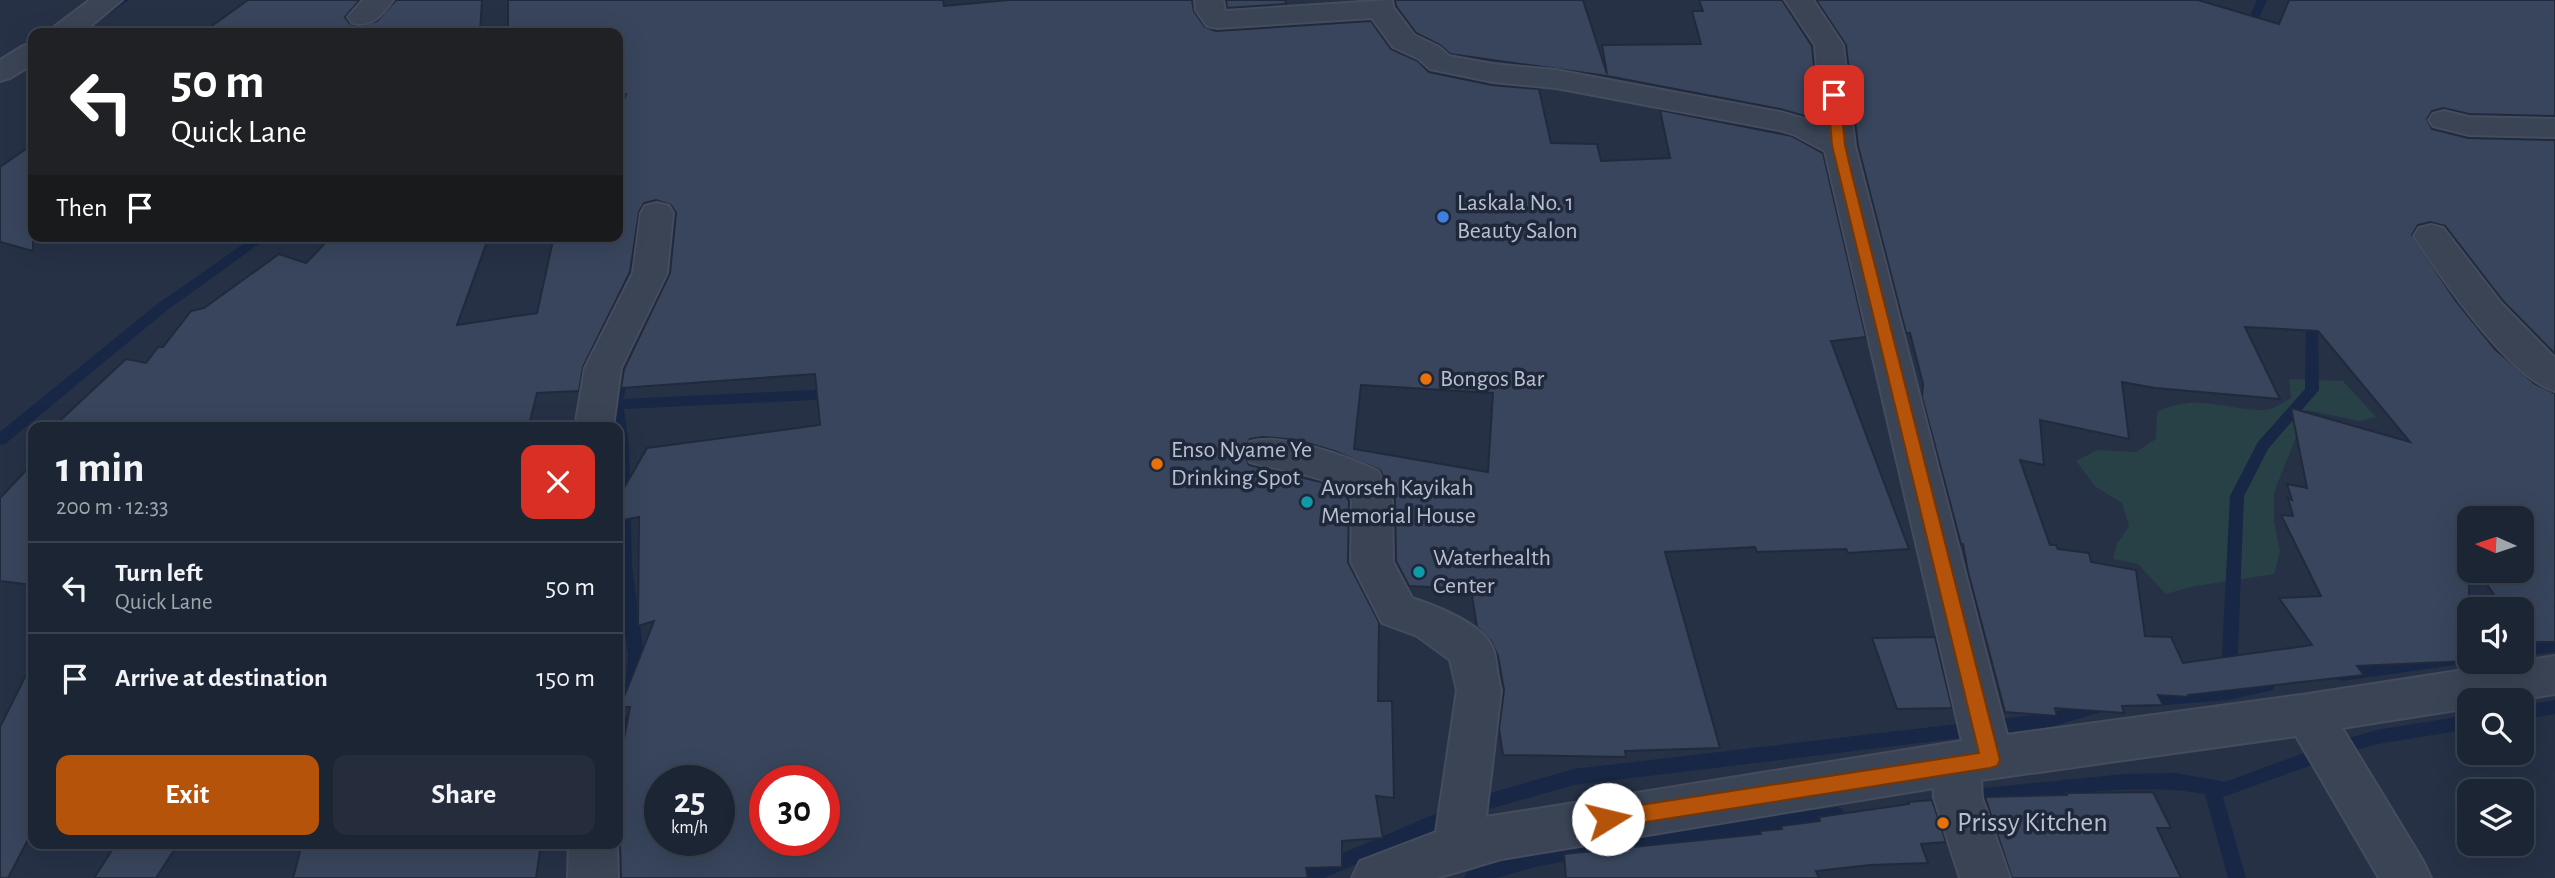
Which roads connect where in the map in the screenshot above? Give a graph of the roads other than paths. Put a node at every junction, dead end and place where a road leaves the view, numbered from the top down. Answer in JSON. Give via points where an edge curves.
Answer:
{"nodes":[{"id":1,"x":108,"y":0,"type":"edge"},
{"id":2,"x":1209,"y":0,"type":"edge"},
{"id":3,"x":1799,"y":0,"type":"edge"},
{"id":4,"x":1378,"y":5,"type":"edge"},
{"id":5,"x":71,"y":28,"type":"edge"},
{"id":6,"x":28,"y":55,"type":"edge"},
{"id":7,"x":0,"y":72,"type":"edge"},
{"id":8,"x":2444,"y":120,"type":"dead end"},
{"id":9,"x":2555,"y":128,"type":"edge"},
{"id":10,"x":1839,"y":145,"type":"junction"},
{"id":11,"x":657,"y":213,"type":"dead end"},
{"id":12,"x":2431,"y":236,"type":"dead end"},
{"id":13,"x":2555,"y":378,"type":"edge"},
{"id":14,"x":595,"y":422,"type":"edge"},
{"id":15,"x":1264,"y":452,"type":"dead end"},
{"id":16,"x":2555,"y":675,"type":"edge"},
{"id":17,"x":2308,"y":714,"type":"junction"},
{"id":18,"x":1973,"y":761,"type":"junction"},
{"id":19,"x":1458,"y":847,"type":"junction"},
{"id":20,"x":593,"y":849,"type":"edge"},
{"id":21,"x":593,"y":878,"type":"edge"},
{"id":22,"x":1377,"y":878,"type":"edge"},
{"id":23,"x":1985,"y":878,"type":"edge"},
{"id":24,"x":2406,"y":878,"type":"edge"}],
"edges":[{"from":1,"to":5,"type":"street"},
{"from":2,"to":4,"type":"street","via":[[1217,20]]},
{"from":3,"to":10,"type":"street","via":[[1829,45]]},
{"from":4,"to":10,"type":"street","via":[[1403,41],[1440,63],[1493,74],[1556,79],[1780,121]]},
{"from":6,"to":7,"type":"street"},
{"from":8,"to":9,"type":"street","via":[[2469,126]]},
{"from":10,"to":18,"type":"street"},
{"from":11,"to":14,"type":"street","via":[[650,273],[603,368]]},
{"from":12,"to":13,"type":"street","via":[[2524,351]]},
{"from":15,"to":19,"type":"street","via":[[1339,469],[1364,482],[1372,500],[1372,562],[1397,611],[1432,623],[1472,652],[1479,690]]},
{"from":16,"to":17,"type":"street"},
{"from":17,"to":18,"type":"street"},
{"from":17,"to":24,"type":"street"},
{"from":18,"to":19,"type":"street","via":[[1501,836]]},
{"from":18,"to":23,"type":"street","via":[[1958,799]]},
{"from":19,"to":22,"type":"street"},
{"from":20,"to":21,"type":"street"}]}
